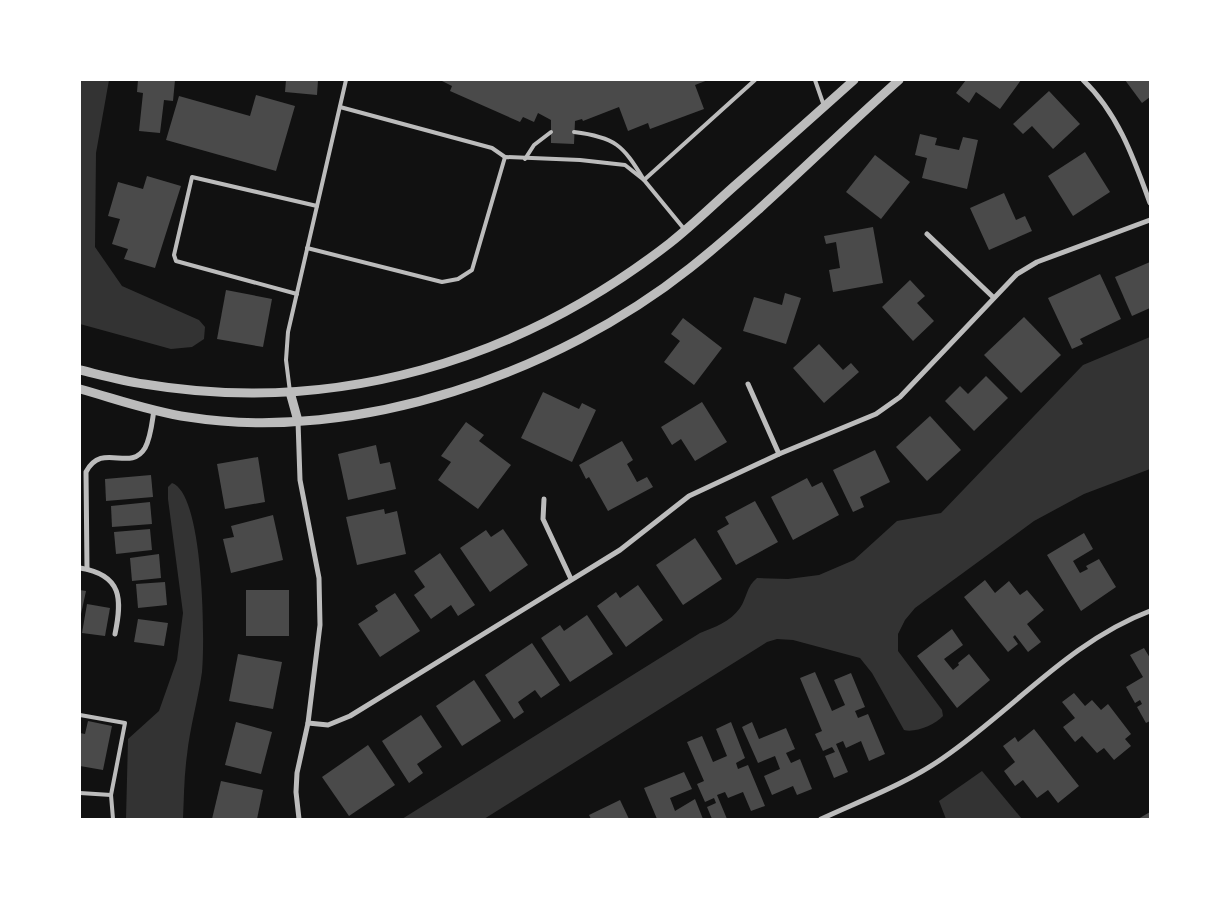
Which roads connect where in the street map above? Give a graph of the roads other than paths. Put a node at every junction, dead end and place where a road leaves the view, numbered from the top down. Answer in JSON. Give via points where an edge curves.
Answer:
{"nodes":[{"id":1,"x":346,"y":80,"type":"edge"},
{"id":2,"x":755,"y":80,"type":"edge"},
{"id":3,"x":815,"y":80,"type":"edge"},
{"id":4,"x":854,"y":80,"type":"edge"},
{"id":5,"x":899,"y":80,"type":"edge"},
{"id":6,"x":1083,"y":80,"type":"edge"},
{"id":7,"x":340,"y":107,"type":"junction"},
{"id":8,"x":824,"y":107,"type":"junction"},
{"id":9,"x":551,"y":132,"type":"dead end"},
{"id":10,"x":574,"y":132,"type":"dead end"},
{"id":11,"x":505,"y":157,"type":"junction"},
{"id":12,"x":525,"y":159,"type":"junction"},
{"id":13,"x":644,"y":180,"type":"junction"},
{"id":14,"x":1150,"y":202,"type":"edge"},
{"id":15,"x":317,"y":206,"type":"junction"},
{"id":16,"x":1150,"y":220,"type":"edge"},
{"id":17,"x":685,"y":230,"type":"junction"},
{"id":18,"x":927,"y":234,"type":"dead end"},
{"id":19,"x":307,"y":248,"type":"junction"},
{"id":20,"x":297,"y":294,"type":"junction"},
{"id":21,"x":993,"y":297,"type":"junction"},
{"id":22,"x":80,"y":370,"type":"edge"},
{"id":23,"x":748,"y":384,"type":"dead end"},
{"id":24,"x":80,"y":389,"type":"edge"},
{"id":25,"x":290,"y":392,"type":"junction"},
{"id":26,"x":154,"y":410,"type":"junction"},
{"id":27,"x":298,"y":420,"type":"junction"},
{"id":28,"x":779,"y":454,"type":"junction"},
{"id":29,"x":544,"y":499,"type":"dead end"},
{"id":30,"x":80,"y":568,"type":"edge"},
{"id":31,"x":87,"y":569,"type":"junction"},
{"id":32,"x":571,"y":579,"type":"junction"},
{"id":33,"x":1150,"y":611,"type":"edge"},
{"id":34,"x":115,"y":634,"type":"dead end"},
{"id":35,"x":80,"y":715,"type":"edge"},
{"id":36,"x":308,"y":723,"type":"junction"},
{"id":37,"x":80,"y":793,"type":"edge"},
{"id":38,"x":111,"y":795,"type":"junction"},
{"id":39,"x":113,"y":819,"type":"edge"},
{"id":40,"x":300,"y":819,"type":"edge"},
{"id":41,"x":820,"y":819,"type":"edge"}],
"edges":[{"from":1,"to":7,"type":"lane"},
{"from":2,"to":13,"type":"lane"},
{"from":3,"to":8,"type":"lane"},
{"from":4,"to":8,"type":"street"},
{"from":5,"to":27,"type":"street","via":[[719,244],[628,311],[540,360],[452,393],[358,414]]},
{"from":6,"to":14,"type":"street","via":[[1098,94],[1119,126]]},
{"from":7,"to":11,"type":"lane","via":[[492,148]]},
{"from":7,"to":15,"type":"lane"},
{"from":8,"to":17,"type":"street"},
{"from":9,"to":12,"type":"lane","via":[[534,145]]},
{"from":10,"to":13,"type":"lane","via":[[600,135],[617,144],[630,156]]},
{"from":11,"to":12,"type":"lane"},
{"from":11,"to":19,"type":"lane","via":[[472,270],[458,279],[442,282]]},
{"from":12,"to":13,"type":"lane","via":[[625,165]]},
{"from":13,"to":17,"type":"lane"},
{"from":15,"to":19,"type":"lane"},
{"from":15,"to":20,"type":"lane","via":[[192,177],[174,255],[176,261]]},
{"from":16,"to":21,"type":"street","via":[[1037,262],[1017,274]]},
{"from":17,"to":25,"type":"street","via":[[619,278],[529,332],[463,358],[388,379],[336,389]]},
{"from":18,"to":21,"type":"street"},
{"from":19,"to":20,"type":"lane"},
{"from":20,"to":25,"type":"lane","via":[[286,346]]},
{"from":21,"to":28,"type":"street","via":[[892,405]]},
{"from":22,"to":25,"type":"street","via":[[144,384],[229,393]]},
{"from":23,"to":28,"type":"street"},
{"from":24,"to":26,"type":"street"},
{"from":25,"to":27,"type":"street"},
{"from":26,"to":27,"type":"street","via":[[190,418],[275,423]]},
{"from":26,"to":31,"type":"street","via":[[149,438],[138,456],[101,458],[90,464],[86,472]]},
{"from":27,"to":36,"type":"street","via":[[300,480],[319,578],[320,625]]},
{"from":28,"to":32,"type":"street","via":[[689,496],[620,550]]},
{"from":29,"to":32,"type":"street","via":[[543,520]]},
{"from":30,"to":31,"type":"street"},
{"from":31,"to":34,"type":"street","via":[[108,580],[119,597]]},
{"from":32,"to":36,"type":"street","via":[[350,716],[328,725]]},
{"from":33,"to":41,"type":"street","via":[[1124,620],[1096,637],[943,758],[900,783]]},
{"from":35,"to":38,"type":"lane","via":[[124,723]]},
{"from":36,"to":40,"type":"street","via":[[297,773]]},
{"from":37,"to":38,"type":"lane"},
{"from":38,"to":39,"type":"lane"}]}
